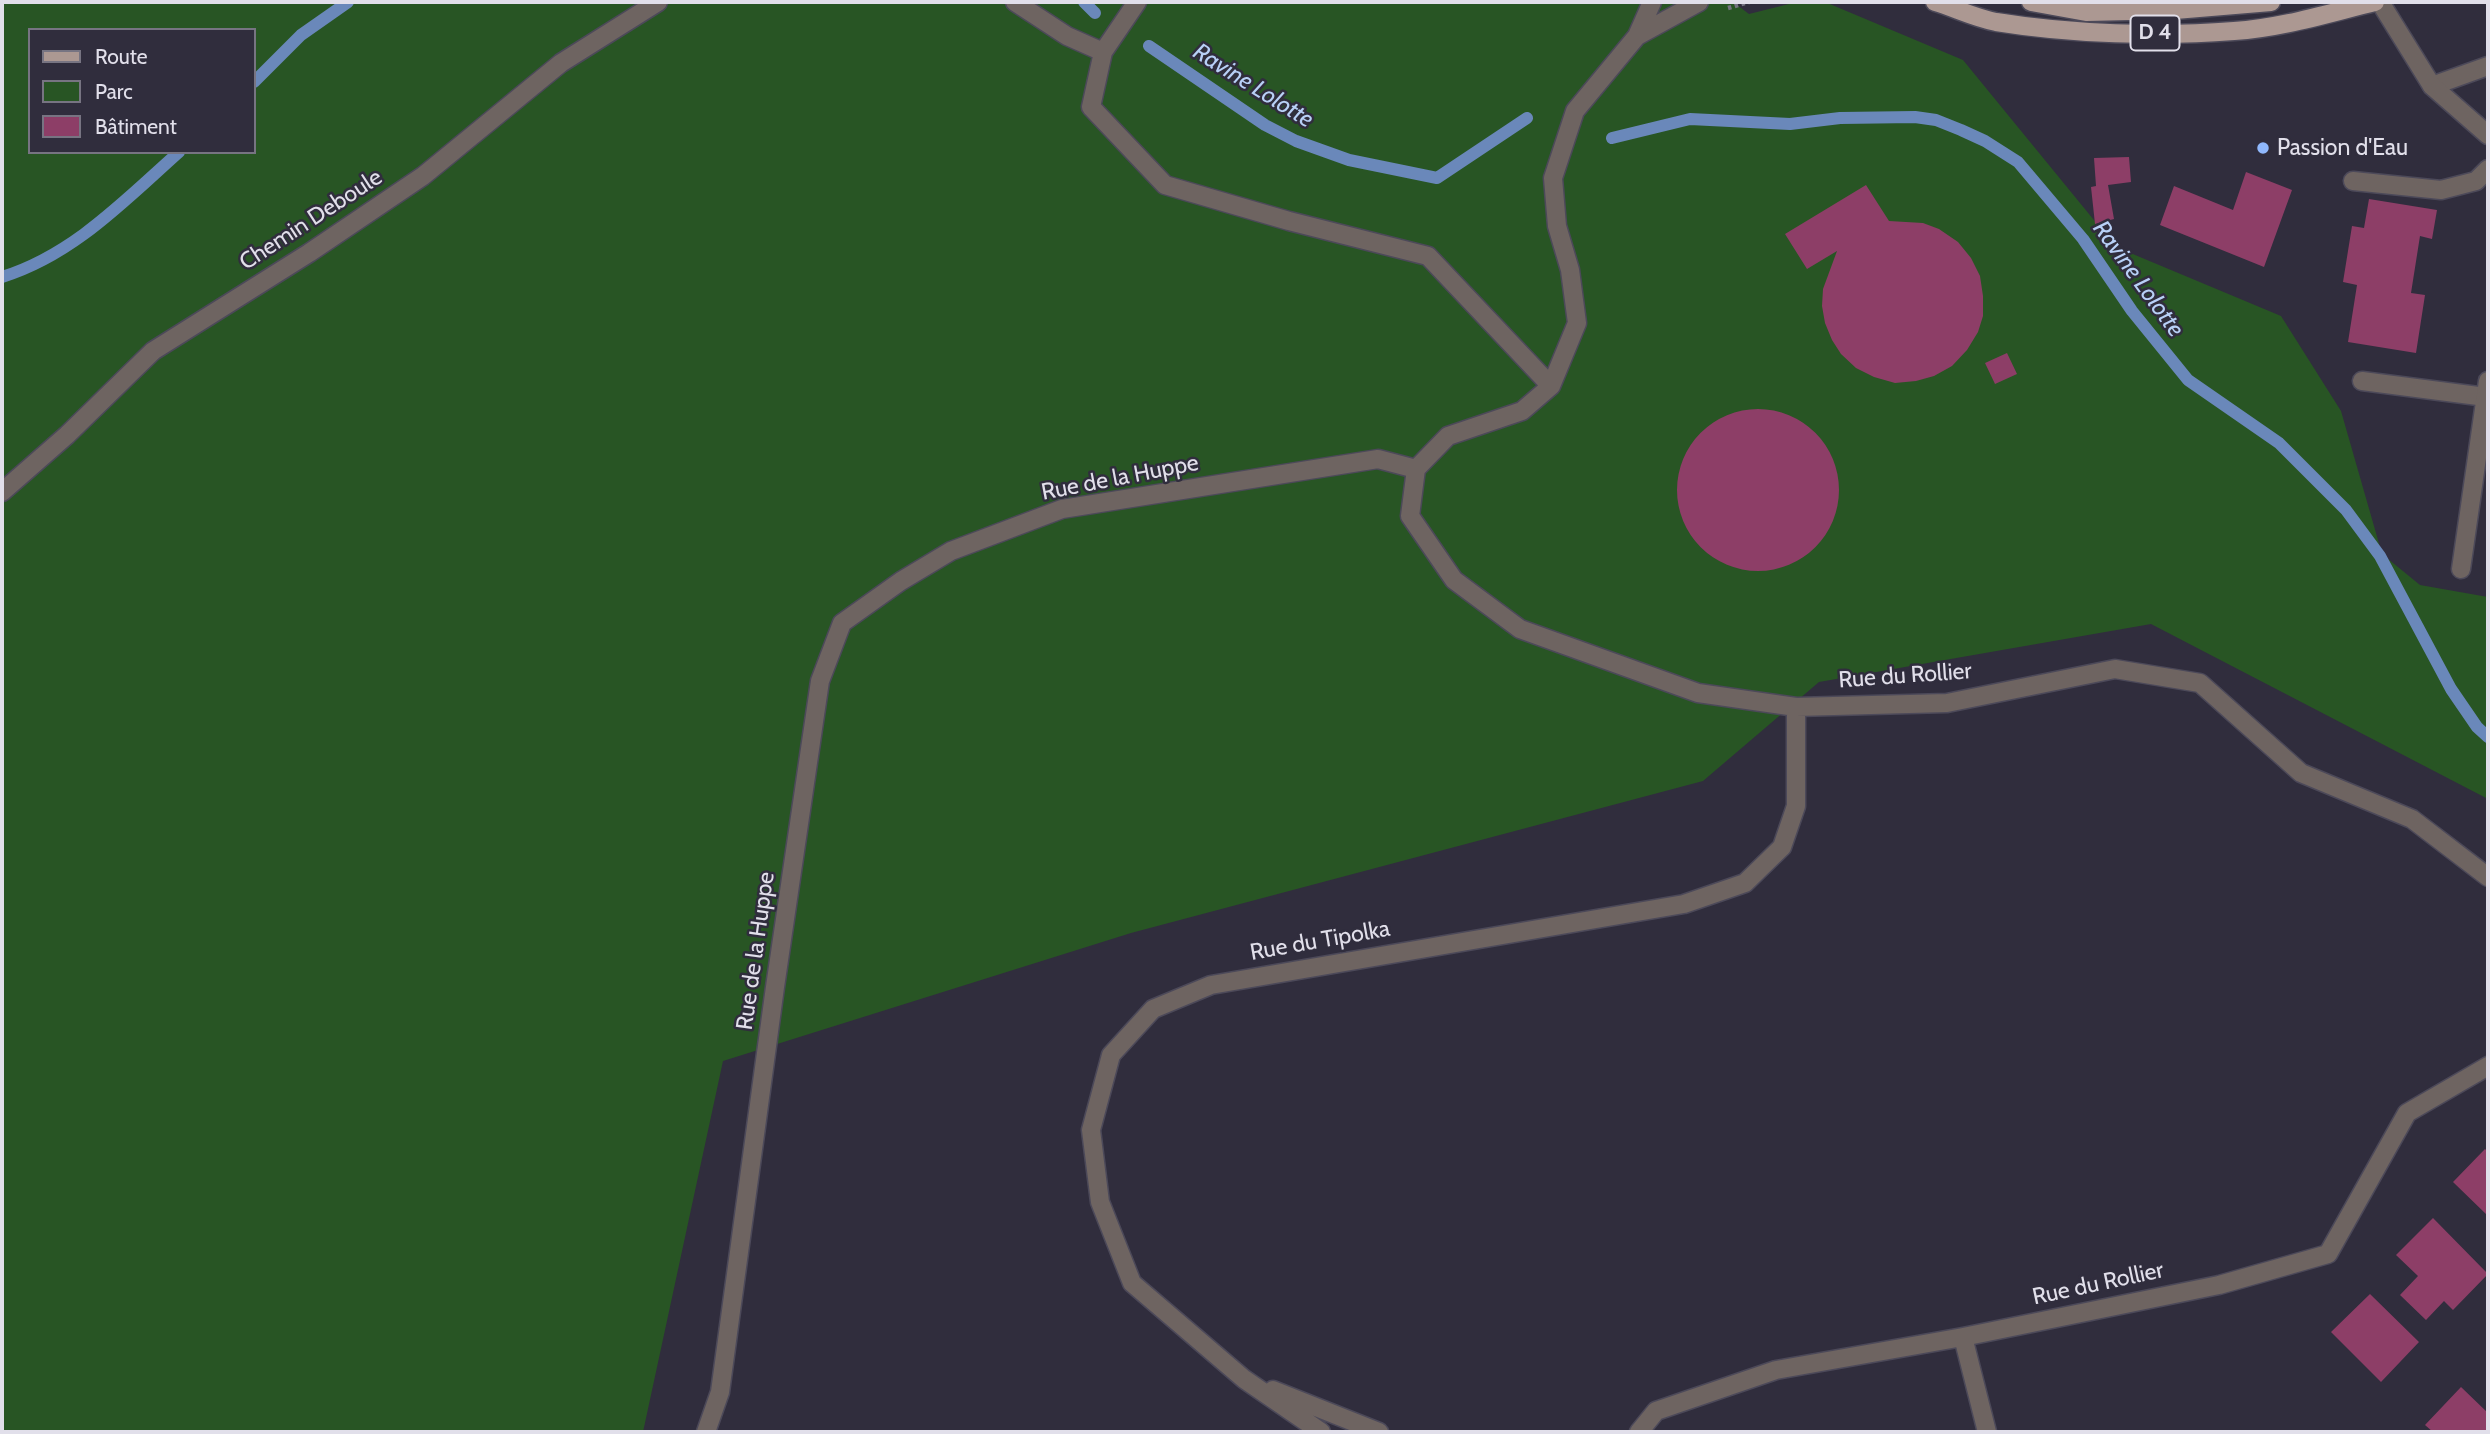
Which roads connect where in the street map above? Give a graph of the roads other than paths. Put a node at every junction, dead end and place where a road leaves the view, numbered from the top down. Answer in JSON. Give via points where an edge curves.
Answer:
{"nodes":[{"id":1,"x":658,"y":2,"type":"edge"},
{"id":2,"x":1015,"y":2,"type":"edge"},
{"id":3,"x":1137,"y":2,"type":"edge"},
{"id":4,"x":1652,"y":2,"type":"edge"},
{"id":5,"x":1699,"y":2,"type":"edge"},
{"id":6,"x":1935,"y":2,"type":"edge"},
{"id":7,"x":2031,"y":2,"type":"edge"},
{"id":8,"x":2271,"y":2,"type":"edge"},
{"id":9,"x":2377,"y":2,"type":"edge"},
{"id":10,"x":1637,"y":36,"type":"junction"},
{"id":11,"x":1103,"y":52,"type":"junction"},
{"id":12,"x":2488,"y":66,"type":"edge"},
{"id":13,"x":2432,"y":86,"type":"junction"},
{"id":14,"x":2488,"y":135,"type":"edge"},
{"id":15,"x":2488,"y":169,"type":"edge"},
{"id":16,"x":2353,"y":181,"type":"dead end"},
{"id":17,"x":2362,"y":381,"type":"dead end"},
{"id":18,"x":1550,"y":386,"type":"junction"},
{"id":19,"x":2487,"y":389,"type":"edge"},
{"id":20,"x":1416,"y":469,"type":"junction"},
{"id":21,"x":2,"y":492,"type":"edge"},
{"id":22,"x":2461,"y":569,"type":"dead end"},
{"id":23,"x":1796,"y":707,"type":"junction"},
{"id":24,"x":2488,"y":877,"type":"edge"},
{"id":25,"x":2488,"y":1066,"type":"edge"},
{"id":26,"x":1963,"y":1337,"type":"junction"},
{"id":27,"x":1244,"y":1378,"type":"junction"},
{"id":28,"x":706,"y":1432,"type":"edge"},
{"id":29,"x":1321,"y":1432,"type":"edge"},
{"id":30,"x":1379,"y":1432,"type":"edge"},
{"id":31,"x":1639,"y":1432,"type":"edge"},
{"id":32,"x":1987,"y":1432,"type":"edge"}],
"edges":[{"from":1,"to":21,"type":"street","name":"Chemin Deboule","via":[[561,63],[423,176],[153,351]]},
{"from":2,"to":11,"type":"street","via":[[1067,36]]},
{"from":3,"to":11,"type":"street"},
{"from":4,"to":10,"type":"street"},
{"from":5,"to":10,"type":"street"},
{"from":6,"to":9,"type":"main road","number":"D 4","via":[[1993,22],[2159,33],[2236,31]]},
{"from":7,"to":8,"type":"main road","number":"D 4","via":[[2086,12]]},
{"from":9,"to":13,"type":"street"},
{"from":10,"to":18,"type":"street","via":[[1576,111],[1553,178],[1557,226],[1570,270],[1577,323]]},
{"from":11,"to":18,"type":"street","via":[[1091,107],[1165,185],[1428,256]]},
{"from":12,"to":13,"type":"street"},
{"from":13,"to":14,"type":"street"},
{"from":15,"to":16,"type":"street","via":[[2476,181],[2441,190]]},
{"from":17,"to":19,"type":"street"},
{"from":18,"to":20,"type":"street","via":[[1522,411],[1448,436]]},
{"from":19,"to":22,"type":"street"},
{"from":20,"to":23,"type":"street","name":"Rue du Rollier","via":[[1410,516],[1454,580],[1520,629],[1699,693]]},
{"from":20,"to":28,"type":"street","name":"Rue de la Huppe","via":[[1378,459],[1062,509],[951,551],[842,622],[820,681],[720,1392]]},
{"from":23,"to":24,"type":"street","name":"Rue du Rollier","via":[[1947,703],[2115,669],[2200,683],[2301,773],[2412,819]]},
{"from":23,"to":27,"type":"street","name":"Rue du Tipolka","via":[[1796,806],[1782,847],[1745,883],[1685,904],[1211,985],[1153,1009],[1111,1055],[1091,1130],[1100,1202],[1132,1283]]},
{"from":25,"to":26,"type":"street","name":"Rue du Rollier","via":[[2407,1114],[2328,1254],[2219,1285]]},
{"from":26,"to":31,"type":"street","name":"Rue du Rollier","via":[[1776,1370],[1656,1411]]},
{"from":26,"to":32,"type":"street"},
{"from":27,"to":29,"type":"street"},
{"from":27,"to":30,"type":"street"}]}
